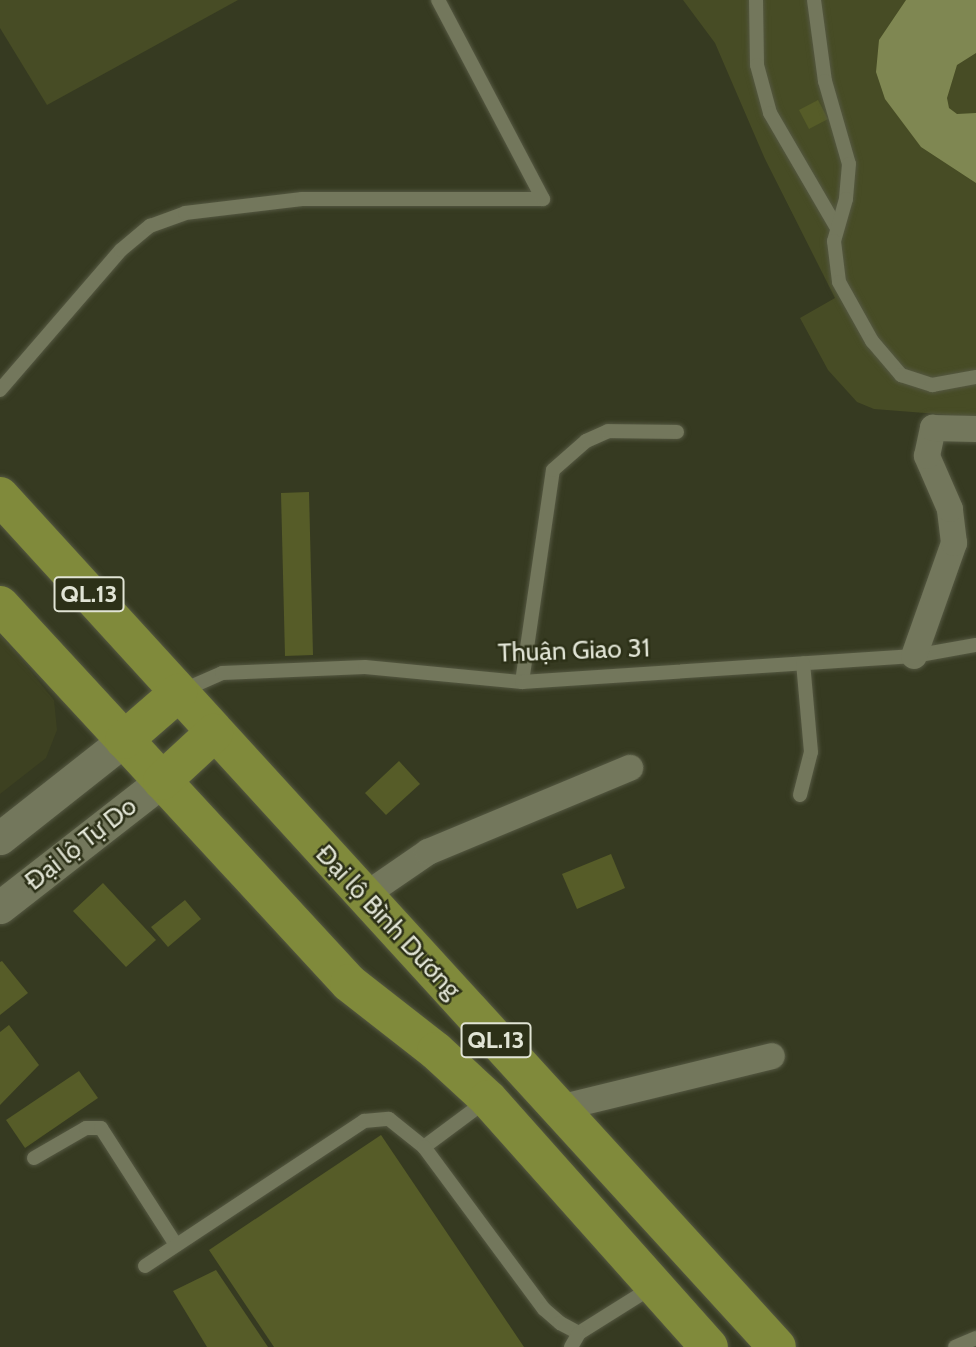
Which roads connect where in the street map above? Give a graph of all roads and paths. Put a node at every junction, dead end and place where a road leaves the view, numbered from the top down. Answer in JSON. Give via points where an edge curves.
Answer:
{"nodes":[{"id":1,"x":438,"y":0,"type":"edge"},
{"id":2,"x":756,"y":0,"type":"edge"},
{"id":3,"x":814,"y":0,"type":"edge"},
{"id":4,"x":837,"y":228,"type":"junction"},
{"id":5,"x":976,"y":377,"type":"edge"},
{"id":6,"x":0,"y":390,"type":"edge"},
{"id":7,"x":976,"y":429,"type":"edge"},
{"id":8,"x":677,"y":432,"type":"dead end"},
{"id":9,"x":0,"y":496,"type":"edge"},
{"id":10,"x":0,"y":605,"type":"edge"},
{"id":11,"x":976,"y":645,"type":"edge"},
{"id":12,"x":914,"y":656,"type":"junction"},
{"id":13,"x":803,"y":663,"type":"junction"},
{"id":14,"x":522,"y":682,"type":"junction"},
{"id":15,"x":178,"y":693,"type":"junction"},
{"id":16,"x":214,"y":733,"type":"junction"},
{"id":17,"x":124,"y":740,"type":"junction"},
{"id":18,"x":630,"y":768,"type":"dead end"},
{"id":19,"x":162,"y":781,"type":"junction"},
{"id":20,"x":800,"y":795,"type":"dead end"},
{"id":21,"x":5,"y":830,"type":"edge"},
{"id":22,"x":364,"y":896,"type":"junction"},
{"id":23,"x":0,"y":907,"type":"edge"},
{"id":24,"x":772,"y":1056,"type":"dead end"},
{"id":25,"x":488,"y":1099,"type":"junction"},
{"id":26,"x":559,"y":1108,"type":"junction"},
{"id":27,"x":424,"y":1147,"type":"junction"},
{"id":28,"x":34,"y":1158,"type":"dead end"},
{"id":29,"x":176,"y":1245,"type":"junction"},
{"id":30,"x":145,"y":1266,"type":"dead end"},
{"id":31,"x":655,"y":1285,"type":"junction"},
{"id":32,"x":579,"y":1333,"type":"junction"},
{"id":33,"x":976,"y":1338,"type":"edge"},
{"id":34,"x":571,"y":1347,"type":"edge"},
{"id":35,"x":709,"y":1347,"type":"edge"},
{"id":36,"x":777,"y":1347,"type":"edge"},
{"id":37,"x":956,"y":1347,"type":"edge"}],
"edges":[{"from":1,"to":6,"type":"lane","via":[[543,199],[302,199],[185,213],[150,226],[121,250]]},
{"from":2,"to":4,"type":"lane","via":[[757,65],[770,113]]},
{"from":3,"to":4,"type":"lane","via":[[825,81],[849,164],[846,199]]},
{"from":4,"to":5,"type":"lane","via":[[833,254],[839,282],[886,361],[916,382],[948,384]]},
{"from":7,"to":12,"type":"street","via":[[933,428],[927,456],[950,509],[954,543]]},
{"from":8,"to":14,"type":"lane","via":[[608,431],[586,441],[553,470]]},
{"from":9,"to":15,"type":"highway","name":"Đại lộ Bình Dương","number":"QL.13"},
{"from":10,"to":17,"type":"highway","number":"QL.13"},
{"from":11,"to":12,"type":"lane","name":"Thuận Giao 31"},
{"from":12,"to":13,"type":"lane","name":"Thuận Giao 31"},
{"from":13,"to":14,"type":"lane","name":"Thuận Giao 31"},
{"from":13,"to":20,"type":"lane","via":[[811,752]]},
{"from":14,"to":15,"type":"lane","name":"Thuận Giao 31","via":[[365,667],[222,673]]},
{"from":15,"to":16,"type":"highway","name":"Đại lộ Bình Dương","number":"QL.13"},
{"from":15,"to":17,"type":"highway"},
{"from":16,"to":19,"type":"highway"},
{"from":16,"to":22,"type":"highway","name":"Đại lộ Bình Dương","number":"QL.13"},
{"from":17,"to":19,"type":"highway","number":"QL.13"},
{"from":17,"to":21,"type":"street","name":"Đại lộ Tự Do"},
{"from":18,"to":22,"type":"street","via":[[440,846]]},
{"from":19,"to":23,"type":"street","name":"Đại lộ Tự Do"},
{"from":19,"to":25,"type":"highway","number":"QL.13","via":[[349,983],[436,1051]]},
{"from":22,"to":26,"type":"highway","name":"Đại lộ Bình Dương","number":"QL.13"},
{"from":24,"to":26,"type":"street"},
{"from":25,"to":27,"type":"lane"},
{"from":25,"to":31,"type":"highway","number":"QL.13"},
{"from":26,"to":36,"type":"highway","name":"Đại lộ Bình Dương","number":"QL.13"},
{"from":27,"to":29,"type":"lane","via":[[389,1119],[364,1121]]},
{"from":27,"to":32,"type":"lane","via":[[544,1308]]},
{"from":28,"to":29,"type":"lane","via":[[86,1128],[101,1128]]},
{"from":29,"to":30,"type":"lane"},
{"from":31,"to":32,"type":"lane"},
{"from":31,"to":35,"type":"highway","number":"QL.13"},
{"from":32,"to":34,"type":"lane"},
{"from":33,"to":37,"type":"lane"}]}
